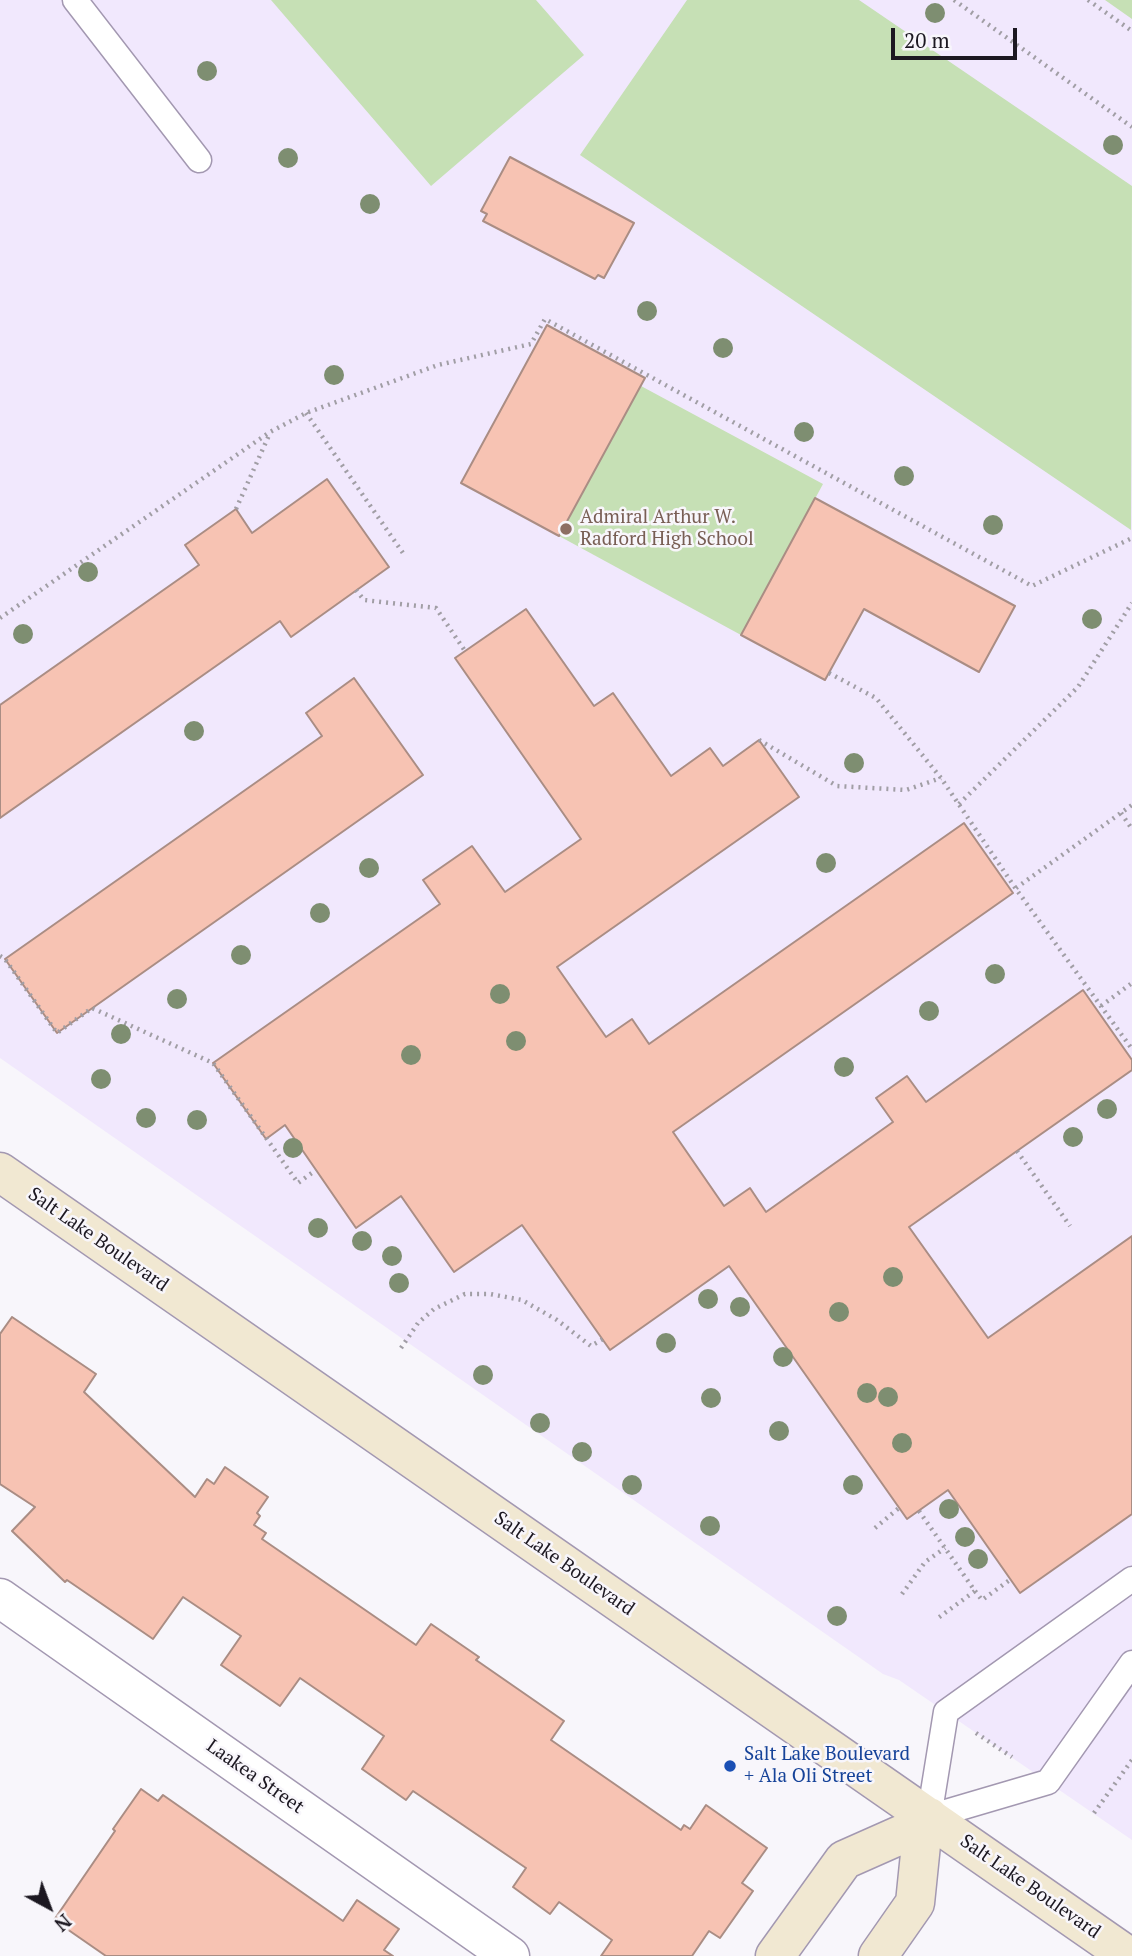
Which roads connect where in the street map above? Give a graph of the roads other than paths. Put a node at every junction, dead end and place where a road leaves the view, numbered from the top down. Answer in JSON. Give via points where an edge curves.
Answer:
{"nodes":[{"id":1,"x":75,"y":0,"type":"edge"},
{"id":2,"x":200,"y":160,"type":"dead end"},
{"id":3,"x":0,"y":1172,"type":"edge"},
{"id":4,"x":1132,"y":1579,"type":"edge"},
{"id":5,"x":0,"y":1598,"type":"edge"},
{"id":6,"x":1132,"y":1663,"type":"edge"},
{"id":7,"x":926,"y":1821,"type":"junction"},
{"id":8,"x":510,"y":1956,"type":"edge"},
{"id":9,"x":775,"y":1956,"type":"edge"},
{"id":10,"x":878,"y":1956,"type":"edge"},
{"id":11,"x":1128,"y":1956,"type":"edge"}],
"edges":[{"from":1,"to":2,"type":"lane"},
{"from":3,"to":7,"type":"main road","name":"Salt Lake Boulevard"},
{"from":4,"to":7,"type":"lane","via":[[946,1712]]},
{"from":5,"to":8,"type":"street","name":"Laakea Street"},
{"from":6,"to":7,"type":"lane","via":[[1048,1782]]},
{"from":7,"to":9,"type":"main road","via":[[844,1860]]},
{"from":7,"to":10,"type":"main road","via":[[915,1903]]},
{"from":7,"to":11,"type":"main road","name":"Salt Lake Boulevard"}]}
